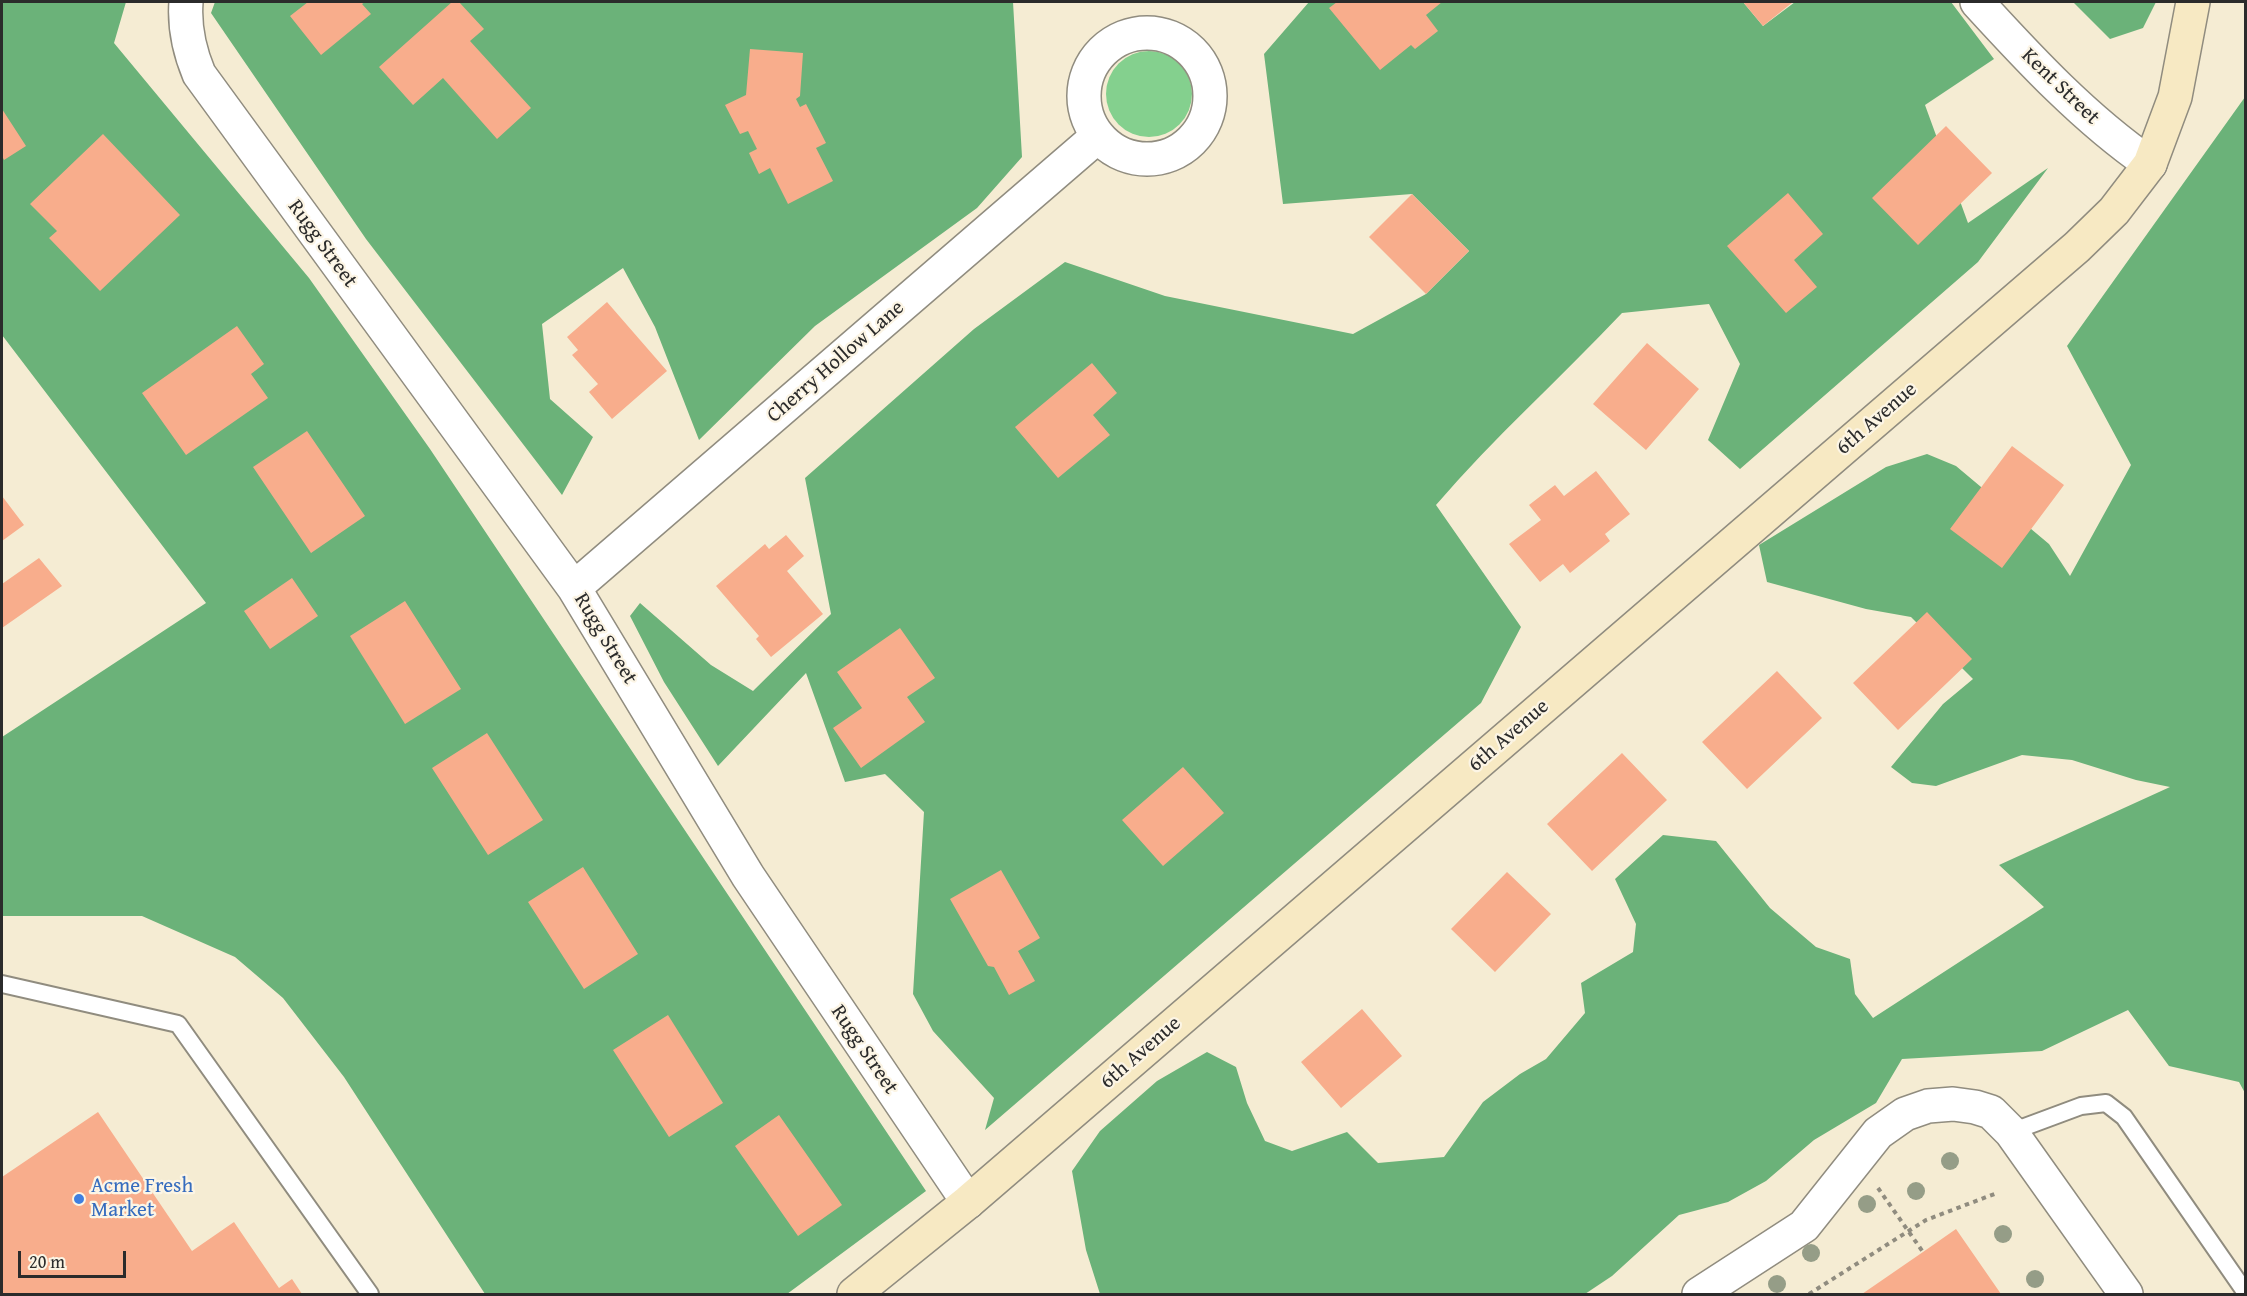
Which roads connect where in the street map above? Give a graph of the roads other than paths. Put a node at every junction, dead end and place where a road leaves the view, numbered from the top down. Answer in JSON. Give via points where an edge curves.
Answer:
{"nodes":[{"id":1,"x":186,"y":2,"type":"edge"},
{"id":2,"x":1977,"y":2,"type":"edge"},
{"id":3,"x":2193,"y":2,"type":"edge"},
{"id":4,"x":1098,"y":136,"type":"dead end"},
{"id":5,"x":2151,"y":164,"type":"junction"},
{"id":6,"x":574,"y":588,"type":"junction"},
{"id":7,"x":2,"y":984,"type":"edge"},
{"id":8,"x":2011,"y":1132,"type":"junction"},
{"id":9,"x":968,"y":1202,"type":"junction"},
{"id":10,"x":2246,"y":1293,"type":"edge"},
{"id":11,"x":370,"y":1294,"type":"edge"},
{"id":12,"x":854,"y":1294,"type":"edge"},
{"id":13,"x":1699,"y":1294,"type":"edge"},
{"id":14,"x":2126,"y":1294,"type":"edge"}],
"edges":[{"from":1,"to":6,"type":"street","name":"Rugg Street","via":[[185,24],[199,74]]},
{"from":2,"to":5,"type":"street","name":"Kent Street","via":[[2111,137]]},
{"from":3,"to":5,"type":"street","name":"6th Avenue","via":[[2175,97]]},
{"from":4,"to":6,"type":"street","name":"Cherry Hollow Lane"},
{"from":5,"to":9,"type":"street","name":"6th Avenue","via":[[2115,211],[2078,247]]},
{"from":6,"to":9,"type":"street","name":"Rugg Street","via":[[748,876]]},
{"from":7,"to":11,"type":"lane","via":[[178,1024]]},
{"from":8,"to":10,"type":"lane","via":[[2081,1106],[2106,1103],[2124,1117]]},
{"from":8,"to":13,"type":"street","via":[[1991,1112],[1975,1107],[1928,1106],[1905,1114],[1878,1133],[1804,1226]]},
{"from":8,"to":14,"type":"street"},
{"from":9,"to":12,"type":"street","name":"6th Avenue"}]}
